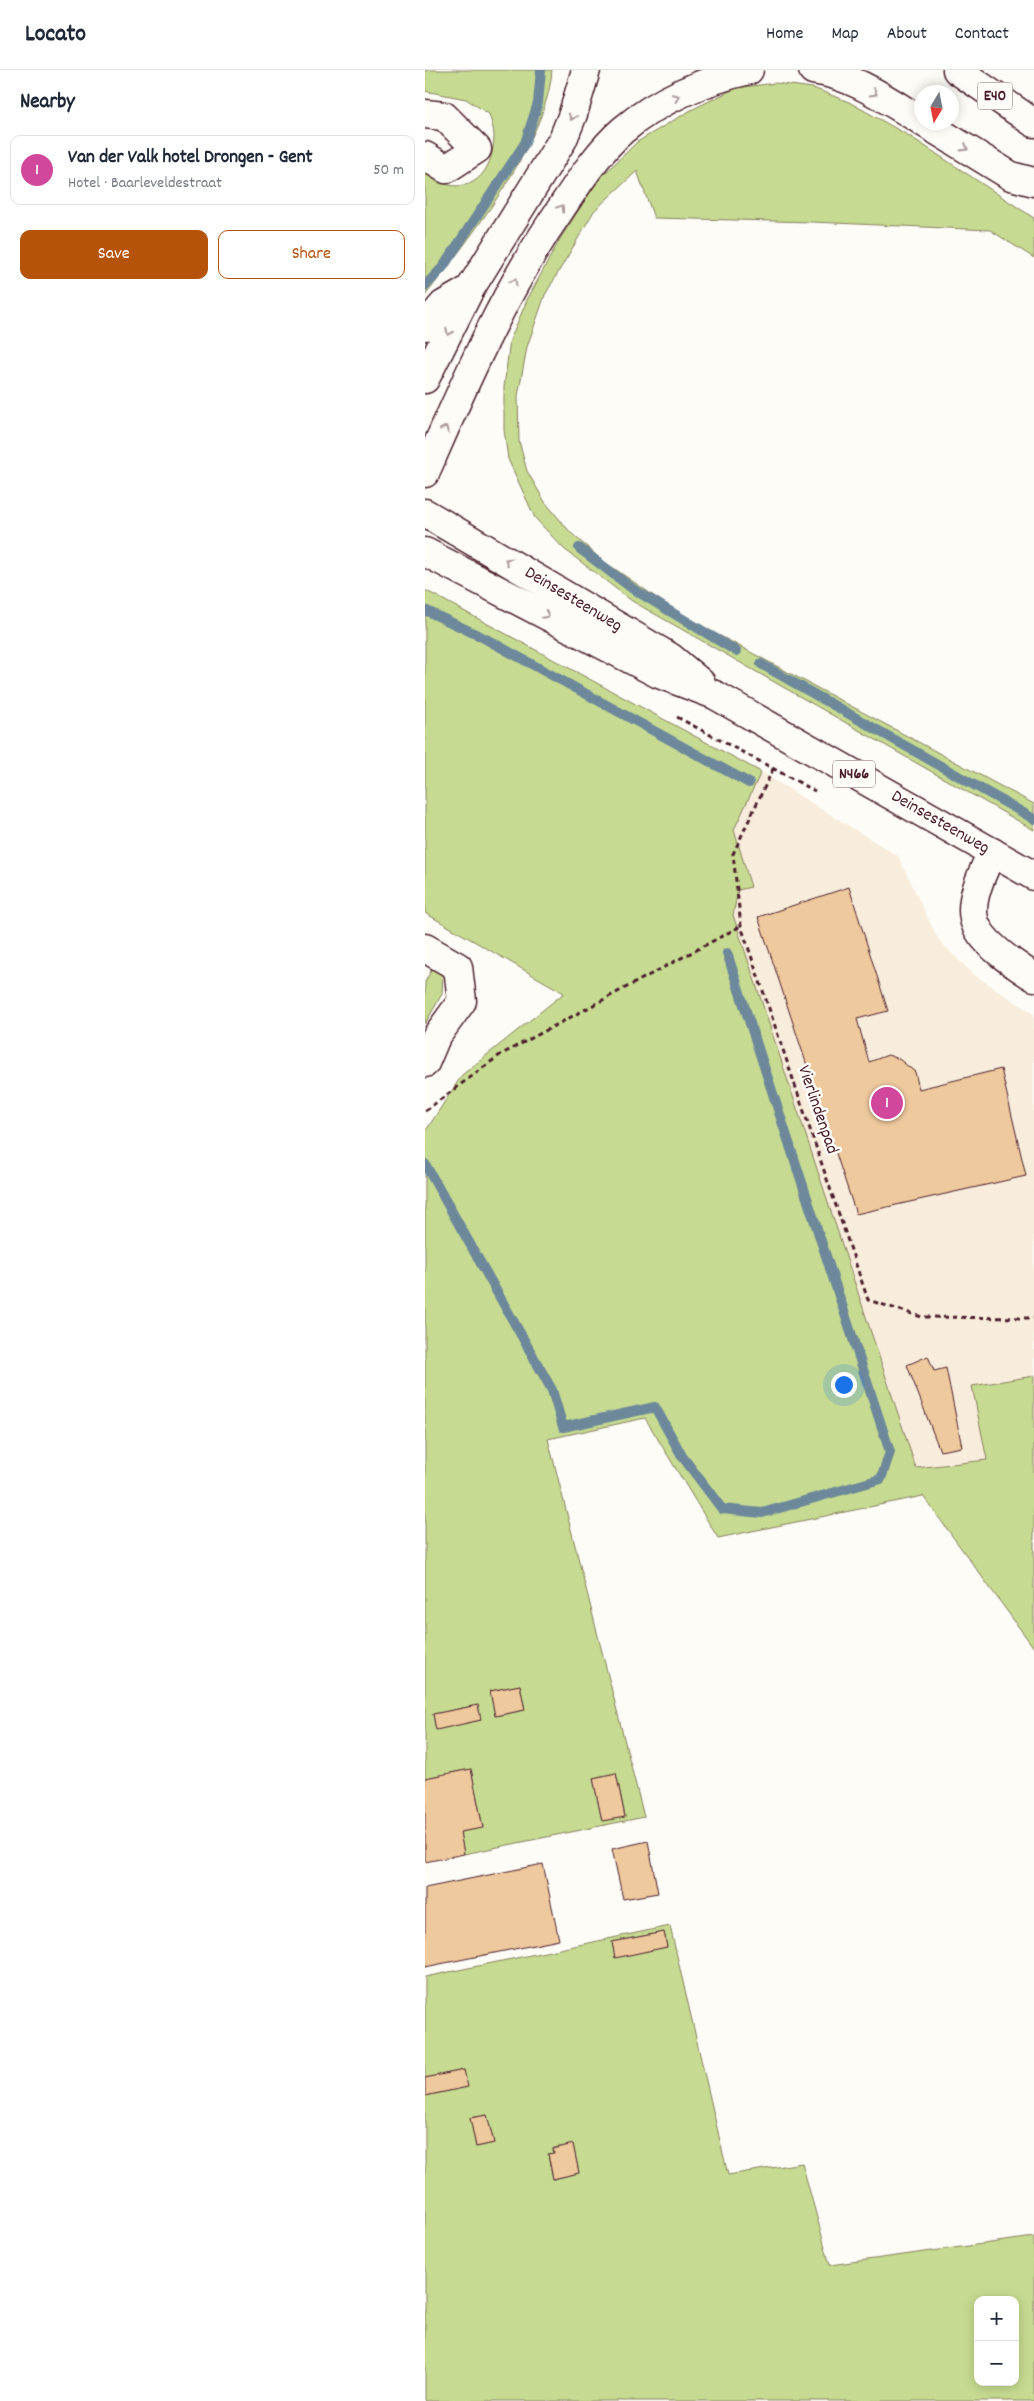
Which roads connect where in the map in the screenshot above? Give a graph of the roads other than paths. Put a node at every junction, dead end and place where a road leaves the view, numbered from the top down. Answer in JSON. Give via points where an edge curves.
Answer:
{"nodes":[{"id":1,"x":586,"y":70,"type":"edge"},
{"id":2,"x":749,"y":70,"type":"edge"},
{"id":3,"x":813,"y":70,"type":"edge"},
{"id":4,"x":957,"y":70,"type":"edge"},
{"id":5,"x":425,"y":114,"type":"edge"},
{"id":6,"x":914,"y":117,"type":"edge"},
{"id":7,"x":1034,"y":123,"type":"edge"},
{"id":8,"x":935,"y":130,"type":"edge"},
{"id":9,"x":425,"y":156,"type":"edge"},
{"id":10,"x":1034,"y":182,"type":"edge"},
{"id":11,"x":470,"y":289,"type":"junction"},
{"id":12,"x":425,"y":326,"type":"edge"},
{"id":13,"x":425,"y":379,"type":"edge"},
{"id":14,"x":425,"y":473,"type":"edge"},
{"id":15,"x":425,"y":513,"type":"edge"},
{"id":16,"x":425,"y":552,"type":"edge"},
{"id":17,"x":715,"y":695,"type":"junction"},
{"id":18,"x":992,"y":852,"type":"junction"},
{"id":19,"x":1034,"y":876,"type":"edge"},
{"id":20,"x":425,"y":948,"type":"edge"},
{"id":21,"x":1034,"y":977,"type":"edge"},
{"id":22,"x":425,"y":1063,"type":"edge"}],
"edges":[{"from":1,"to":11,"type":"main road","one_way":true,"via":[[563,139]]},
{"from":14,"to":2,"type":"main road","one_way":true,"via":[[510,289],[534,248],[598,157],[623,130],[649,111],[715,79]]},
{"from":3,"to":6,"type":"main road","one_way":true,"via":[[824,71],[866,88]]},
{"from":4,"to":7,"type":"main road","number":"E40"},
{"from":5,"to":9,"type":"main road","via":[[444,116],[477,149],[446,169]]},
{"from":8,"to":10,"type":"main road","one_way":true,"via":[[1011,176]]},
{"from":11,"to":12,"type":"main road","via":[[443,305]]},
{"from":11,"to":13,"type":"main road","one_way":true},
{"from":17,"to":15,"type":"main road","name":"Deinsesteenweg","number":"N466","one_way":true,"via":[[670,657]]},
{"from":16,"to":17,"type":"main road","name":"Deinsesteenweg","number":"N466","one_way":true,"via":[[659,674]]},
{"from":17,"to":18,"type":"main road","name":"Deinsesteenweg","number":"N466"},
{"from":18,"to":19,"type":"main road","name":"Deinsesteenweg","number":"N466"},
{"from":18,"to":21,"type":"main road","via":[[976,890],[973,919],[986,940]]},
{"from":20,"to":22,"type":"main road","via":[[458,967],[462,1001],[436,1037]]}]}
